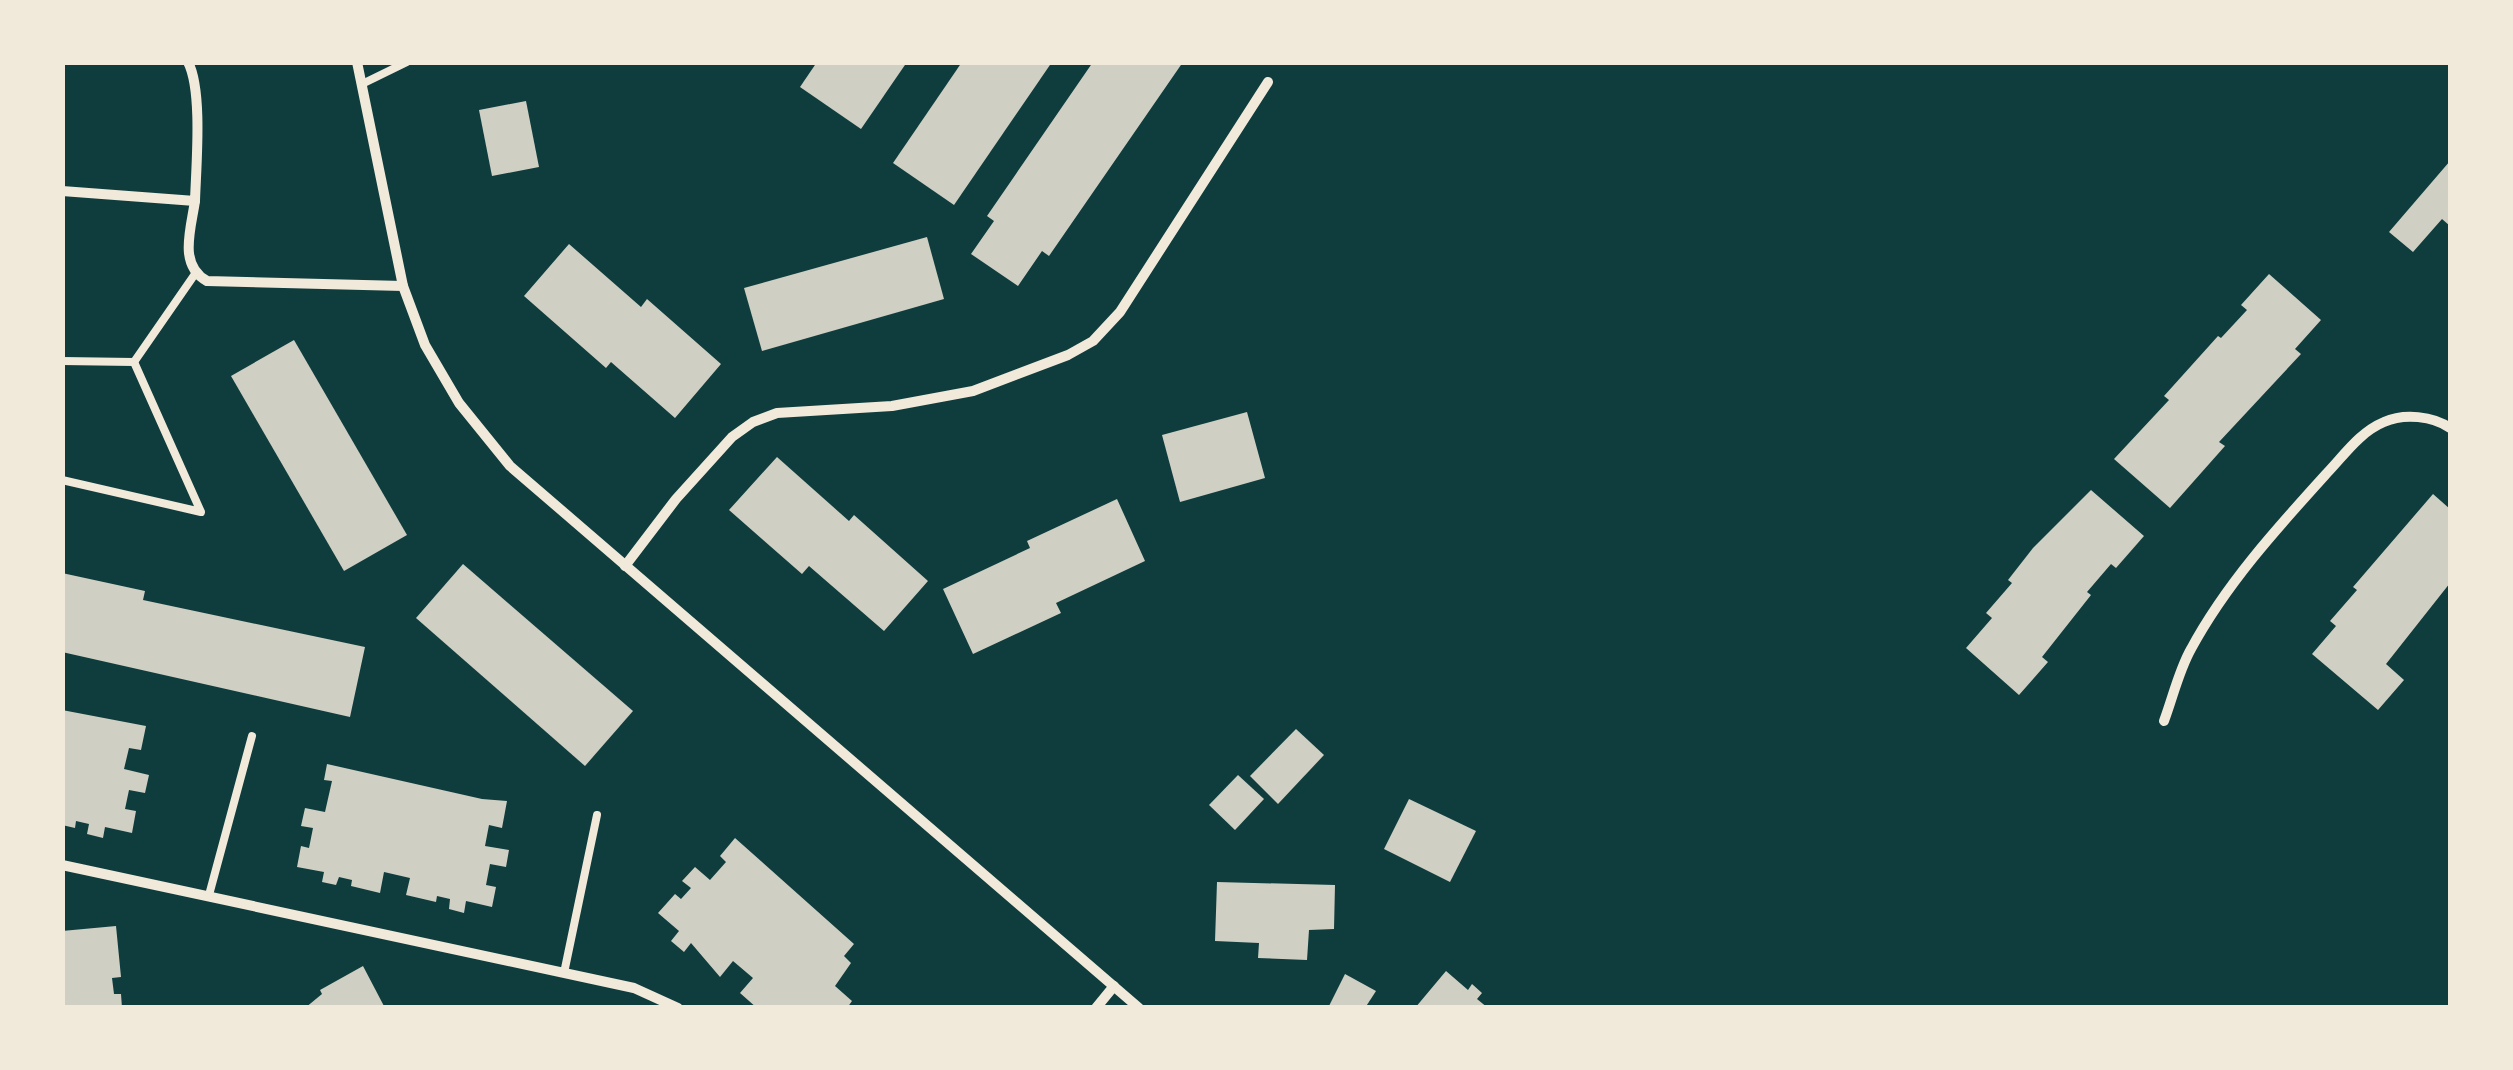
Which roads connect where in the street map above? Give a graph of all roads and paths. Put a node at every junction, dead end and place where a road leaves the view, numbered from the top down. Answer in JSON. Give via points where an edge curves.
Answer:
{"nodes":[{"id":1,"x":188,"y":62,"type":"edge"},
{"id":2,"x":357,"y":62,"type":"edge"},
{"id":3,"x":407,"y":62,"type":"edge"},
{"id":4,"x":1268,"y":82,"type":"dead end"},
{"id":5,"x":362,"y":84,"type":"junction"},
{"id":6,"x":62,"y":191,"type":"edge"},
{"id":7,"x":195,"y":201,"type":"junction"},
{"id":8,"x":195,"y":274,"type":"junction"},
{"id":9,"x":404,"y":286,"type":"junction"},
{"id":10,"x":62,"y":361,"type":"edge"},
{"id":11,"x":134,"y":362,"type":"junction"},
{"id":12,"x":2450,"y":428,"type":"edge"},
{"id":13,"x":62,"y":480,"type":"edge"},
{"id":14,"x":625,"y":566,"type":"junction"},
{"id":15,"x":2164,"y":721,"type":"dead end"},
{"id":16,"x":252,"y":736,"type":"dead end"},
{"id":17,"x":597,"y":814,"type":"dead end"},
{"id":18,"x":62,"y":865,"type":"edge"},
{"id":19,"x":209,"y":896,"type":"junction"},
{"id":20,"x":564,"y":972,"type":"junction"},
{"id":21,"x":1114,"y":986,"type":"junction"},
{"id":22,"x":678,"y":1008,"type":"edge"},
{"id":23,"x":1096,"y":1008,"type":"edge"},
{"id":24,"x":1139,"y":1008,"type":"edge"}],
"edges":[{"from":1,"to":7,"type":"street"},
{"from":2,"to":5,"type":"street"},
{"from":3,"to":5,"type":"lane"},
{"from":4,"to":14,"type":"street","via":[[1120,312],[1093,341],[974,391],[753,422],[720,449]]},
{"from":5,"to":9,"type":"street"},
{"from":6,"to":7,"type":"street"},
{"from":7,"to":8,"type":"street","via":[[188,260]]},
{"from":8,"to":9,"type":"street","via":[[207,281]]},
{"from":8,"to":11,"type":"lane"},
{"from":9,"to":14,"type":"street","via":[[425,345],[458,404],[510,466]]},
{"from":10,"to":11,"type":"lane"},
{"from":11,"to":13,"type":"lane","via":[[201,512]]},
{"from":12,"to":15,"type":"street","via":[[2415,416],[2387,420],[2363,434],[2211,612]]},
{"from":14,"to":21,"type":"street"},
{"from":16,"to":19,"type":"lane"},
{"from":17,"to":20,"type":"lane"},
{"from":18,"to":19,"type":"street"},
{"from":19,"to":20,"type":"street"},
{"from":20,"to":22,"type":"street","via":[[634,988]]},
{"from":21,"to":23,"type":"street"},
{"from":21,"to":24,"type":"street"}]}
